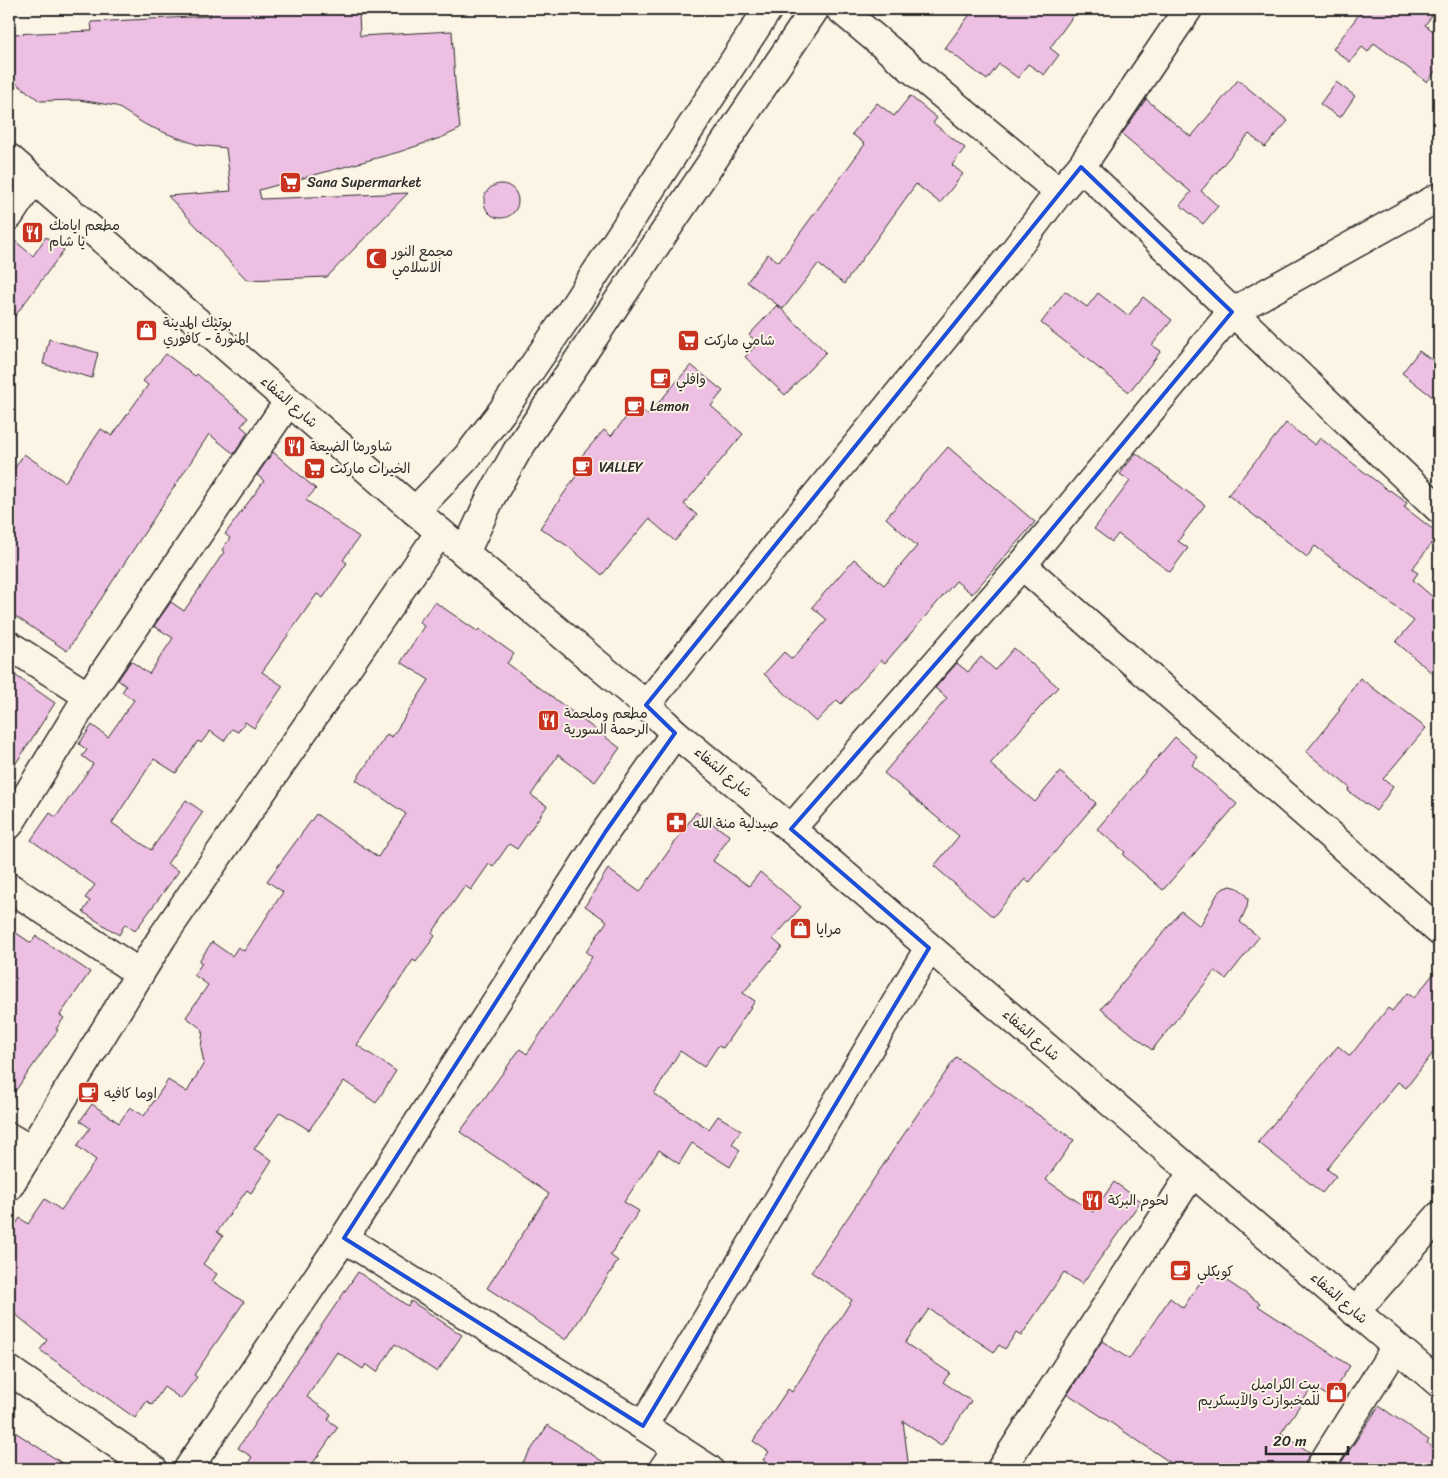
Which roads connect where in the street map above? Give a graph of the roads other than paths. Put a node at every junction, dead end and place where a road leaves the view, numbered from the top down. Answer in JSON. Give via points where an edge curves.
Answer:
{"nodes":[{"id":1,"x":768,"y":9,"type":"edge"},
{"id":2,"x":815,"y":9,"type":"edge"},
{"id":3,"x":840,"y":9,"type":"edge"},
{"id":4,"x":1188,"y":9,"type":"edge"},
{"id":5,"x":9,"y":158,"type":"edge"},
{"id":6,"x":1081,"y":168,"type":"junction"},
{"id":7,"x":34,"y":180,"type":"junction"},
{"id":8,"x":1059,"y":192,"type":"junction"},
{"id":9,"x":1439,"y":197,"type":"edge"},
{"id":10,"x":9,"y":216,"type":"edge"},
{"id":11,"x":1232,"y":312,"type":"junction"},
{"id":12,"x":288,"y":402,"type":"junction"},
{"id":13,"x":1439,"y":509,"type":"edge"},
{"id":14,"x":415,"y":511,"type":"junction"},
{"id":15,"x":440,"y":532,"type":"junction"},
{"id":16,"x":465,"y":553,"type":"junction"},
{"id":17,"x":1022,"y":565,"type":"junction"},
{"id":18,"x":9,"y":645,"type":"edge"},
{"id":19,"x":88,"y":696,"type":"junction"},
{"id":20,"x":646,"y":705,"type":"junction"},
{"id":21,"x":675,"y":733,"type":"junction"},
{"id":22,"x":9,"y":825,"type":"edge"},
{"id":23,"x":791,"y":830,"type":"junction"},
{"id":24,"x":9,"y":888,"type":"edge"},
{"id":25,"x":1439,"y":931,"type":"edge"},
{"id":26,"x":929,"y":948,"type":"junction"},
{"id":27,"x":139,"y":973,"type":"junction"},
{"id":28,"x":20,"y":1144,"type":"edge"},
{"id":29,"x":1192,"y":1173,"type":"junction"},
{"id":30,"x":9,"y":1186,"type":"edge"},
{"id":31,"x":1439,"y":1216,"type":"edge"},
{"id":32,"x":344,"y":1238,"type":"junction"},
{"id":33,"x":1355,"y":1312,"type":"junction"},
{"id":34,"x":1396,"y":1348,"type":"junction"},
{"id":35,"x":9,"y":1370,"type":"edge"},
{"id":36,"x":1439,"y":1383,"type":"edge"},
{"id":37,"x":643,"y":1426,"type":"junction"},
{"id":38,"x":671,"y":1459,"type":"edge"},
{"id":39,"x":153,"y":1469,"type":"edge"},
{"id":40,"x":188,"y":1469,"type":"edge"},
{"id":41,"x":709,"y":1469,"type":"edge"},
{"id":42,"x":1001,"y":1469,"type":"edge"},
{"id":43,"x":1318,"y":1469,"type":"edge"}],
"edges":[{"from":1,"to":14,"type":"street","via":[[571,312],[503,410],[467,457]]},
{"from":2,"to":16,"type":"street","via":[[517,451]]},
{"from":3,"to":8,"type":"street"},
{"from":4,"to":6,"type":"street"},
{"from":5,"to":7,"type":"street","name":"شارع الشفاء"},
{"from":6,"to":8,"type":"street"},
{"from":6,"to":11,"type":"street"},
{"from":7,"to":10,"type":"street"},
{"from":7,"to":12,"type":"street","name":"شارع الشفاء"},
{"from":8,"to":20,"type":"street","via":[[1006,262]]},
{"from":9,"to":11,"type":"street"},
{"from":11,"to":13,"type":"street"},
{"from":11,"to":17,"type":"street"},
{"from":12,"to":14,"type":"street","name":"شارع الشفاء"},
{"from":12,"to":19,"type":"street"},
{"from":14,"to":15,"type":"street","name":"شارع الشفاء"},
{"from":15,"to":16,"type":"street","name":"شارع الشفاء"},
{"from":15,"to":27,"type":"street"},
{"from":16,"to":20,"type":"street","name":"شارع الشفاء"},
{"from":17,"to":23,"type":"street"},
{"from":17,"to":25,"type":"street"},
{"from":18,"to":19,"type":"street"},
{"from":19,"to":22,"type":"street"},
{"from":20,"to":21,"type":"street","name":"شارع الشفاء"},
{"from":21,"to":23,"type":"street","name":"شارع الشفاء"},
{"from":21,"to":32,"type":"street","via":[[606,831]]},
{"from":23,"to":26,"type":"street","name":"شارع الشفاء"},
{"from":24,"to":27,"type":"street"},
{"from":26,"to":29,"type":"street","name":"شارع الشفاء"},
{"from":26,"to":37,"type":"street"},
{"from":27,"to":28,"type":"street"},
{"from":28,"to":30,"type":"street"},
{"from":29,"to":33,"type":"street","name":"شارع الشفاء"},
{"from":29,"to":42,"type":"street"},
{"from":31,"to":33,"type":"street"},
{"from":32,"to":37,"type":"street"},
{"from":32,"to":40,"type":"street"},
{"from":33,"to":34,"type":"street","name":"شارع الشفاء"},
{"from":34,"to":36,"type":"street","name":"شارع الشفاء"},
{"from":34,"to":43,"type":"street"},
{"from":35,"to":39,"type":"street"},
{"from":37,"to":38,"type":"street"},
{"from":38,"to":41,"type":"street"}]}
